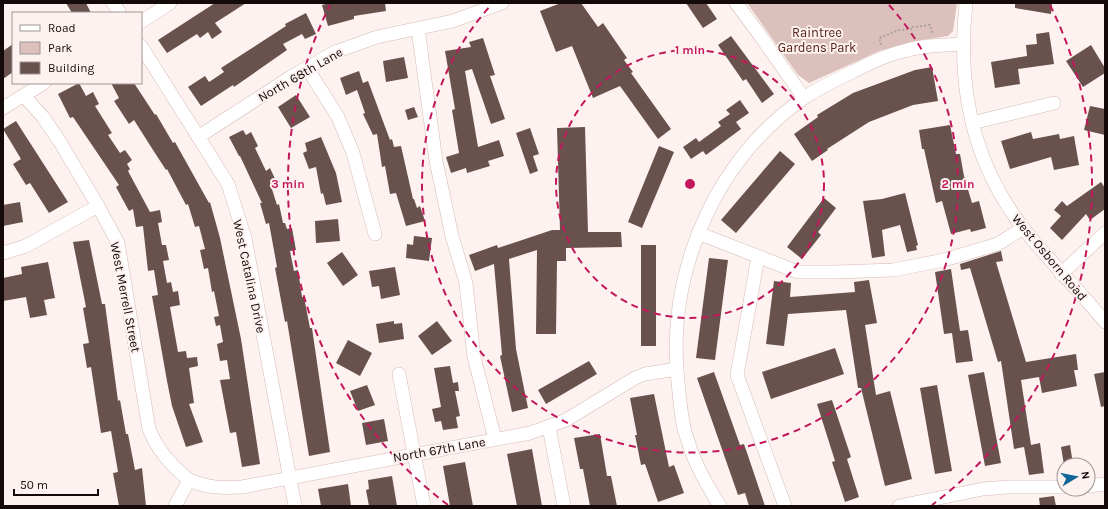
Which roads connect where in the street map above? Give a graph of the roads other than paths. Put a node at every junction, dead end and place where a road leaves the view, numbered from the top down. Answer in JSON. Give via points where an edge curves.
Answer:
{"nodes":[{"id":1,"x":113,"y":3,"type":"edge"},
{"id":2,"x":170,"y":3,"type":"edge"},
{"id":3,"x":502,"y":3,"type":"edge"},
{"id":4,"x":736,"y":3,"type":"edge"},
{"id":5,"x":966,"y":3,"type":"edge"},
{"id":6,"x":119,"y":12,"type":"edge"},
{"id":7,"x":142,"y":21,"type":"edge"},
{"id":8,"x":418,"y":29,"type":"junction"},
{"id":9,"x":963,"y":44,"type":"junction"},
{"id":10,"x":142,"y":48,"type":"edge"},
{"id":11,"x":307,"y":68,"type":"junction"},
{"id":12,"x":42,"y":84,"type":"edge"},
{"id":13,"x":24,"y":96,"type":"junction"},
{"id":14,"x":804,"y":98,"type":"junction"},
{"id":15,"x":1054,"y":103,"type":"dead end"},
{"id":16,"x":3,"y":108,"type":"edge"},
{"id":17,"x":972,"y":123,"type":"junction"},
{"id":18,"x":198,"y":137,"type":"junction"},
{"id":19,"x":98,"y":206,"type":"junction"},
{"id":20,"x":1023,"y":228,"type":"junction"},
{"id":21,"x":698,"y":233,"type":"junction"},
{"id":22,"x":1105,"y":233,"type":"edge"},
{"id":23,"x":375,"y":234,"type":"dead end"},
{"id":24,"x":3,"y":253,"type":"edge"},
{"id":25,"x":758,"y":257,"type":"junction"},
{"id":26,"x":1061,"y":274,"type":"junction"},
{"id":27,"x":1105,"y":322,"type":"edge"},
{"id":28,"x":676,"y":369,"type":"junction"},
{"id":29,"x":399,"y":374,"type":"dead end"},
{"id":30,"x":549,"y":427,"type":"junction"},
{"id":31,"x":494,"y":439,"type":"junction"},
{"id":32,"x":415,"y":454,"type":"junction"},
{"id":33,"x":290,"y":478,"type":"junction"},
{"id":34,"x":189,"y":480,"type":"junction"},
{"id":35,"x":1056,"y":487,"type":"edge"},
{"id":36,"x":175,"y":506,"type":"edge"},
{"id":37,"x":295,"y":506,"type":"edge"},
{"id":38,"x":424,"y":506,"type":"edge"},
{"id":39,"x":564,"y":506,"type":"edge"},
{"id":40,"x":720,"y":506,"type":"edge"},
{"id":41,"x":785,"y":506,"type":"edge"},
{"id":42,"x":899,"y":506,"type":"edge"}],
"edges":[{"from":1,"to":6,"type":"street"},
{"from":2,"to":7,"type":"street"},
{"from":3,"to":8,"type":"street","name":"North 68th Lane","via":[[453,21]]},
{"from":4,"to":14,"type":"street"},
{"from":5,"to":9,"type":"street","name":"West Osborn Road"},
{"from":8,"to":11,"type":"street","name":"North 68th Lane","via":[[364,41],[335,52]]},
{"from":8,"to":31,"type":"street","via":[[436,161],[452,236],[466,283],[474,358]]},
{"from":9,"to":14,"type":"street","via":[[934,46],[884,57],[836,79]]},
{"from":9,"to":17,"type":"street","name":"West Osborn Road","via":[[964,84]]},
{"from":10,"to":18,"type":"street","name":"West Catalina Drive"},
{"from":11,"to":18,"type":"street","name":"North 68th Lane"},
{"from":11,"to":23,"type":"street","via":[[338,116],[353,152]]},
{"from":12,"to":13,"type":"street"},
{"from":13,"to":16,"type":"street"},
{"from":13,"to":19,"type":"street","name":"West Merrell Street","via":[[43,117]]},
{"from":14,"to":21,"type":"street","via":[[759,138],[730,174]]},
{"from":15,"to":17,"type":"street"},
{"from":17,"to":20,"type":"street","name":"West Osborn Road","via":[[993,178],[1008,207]]},
{"from":18,"to":33,"type":"street","name":"West Catalina Drive","via":[[228,184],[245,238]]},
{"from":19,"to":24,"type":"street","via":[[26,246]]},
{"from":19,"to":34,"type":"street","name":"West Merrell Street","via":[[118,243],[149,429],[161,453]]},
{"from":20,"to":25,"type":"street","via":[[998,244],[944,260],[893,270],[798,272]]},
{"from":20,"to":26,"type":"street","name":"West Osborn Road"},
{"from":21,"to":25,"type":"street"},
{"from":21,"to":28,"type":"street","via":[[683,282],[679,306]]},
{"from":22,"to":26,"type":"street"},
{"from":25,"to":41,"type":"street","via":[[737,375]]},
{"from":26,"to":27,"type":"street","name":"West Osborn Road"},
{"from":28,"to":30,"type":"street","name":"North 67th Lane","via":[[635,378]]},
{"from":28,"to":40,"type":"street","via":[[687,439],[696,464]]},
{"from":29,"to":32,"type":"street"},
{"from":30,"to":31,"type":"street","name":"North 67th Lane"},
{"from":30,"to":39,"type":"street"},
{"from":31,"to":32,"type":"street","name":"North 67th Lane"},
{"from":32,"to":33,"type":"street","name":"North 67th Lane"},
{"from":32,"to":38,"type":"street"},
{"from":33,"to":34,"type":"street","name":"North 67th Lane","via":[[224,488],[201,485]]},
{"from":33,"to":37,"type":"street","name":"West Catalina Drive"},
{"from":34,"to":36,"type":"street"},
{"from":35,"to":42,"type":"street","via":[[983,489]]}]}
